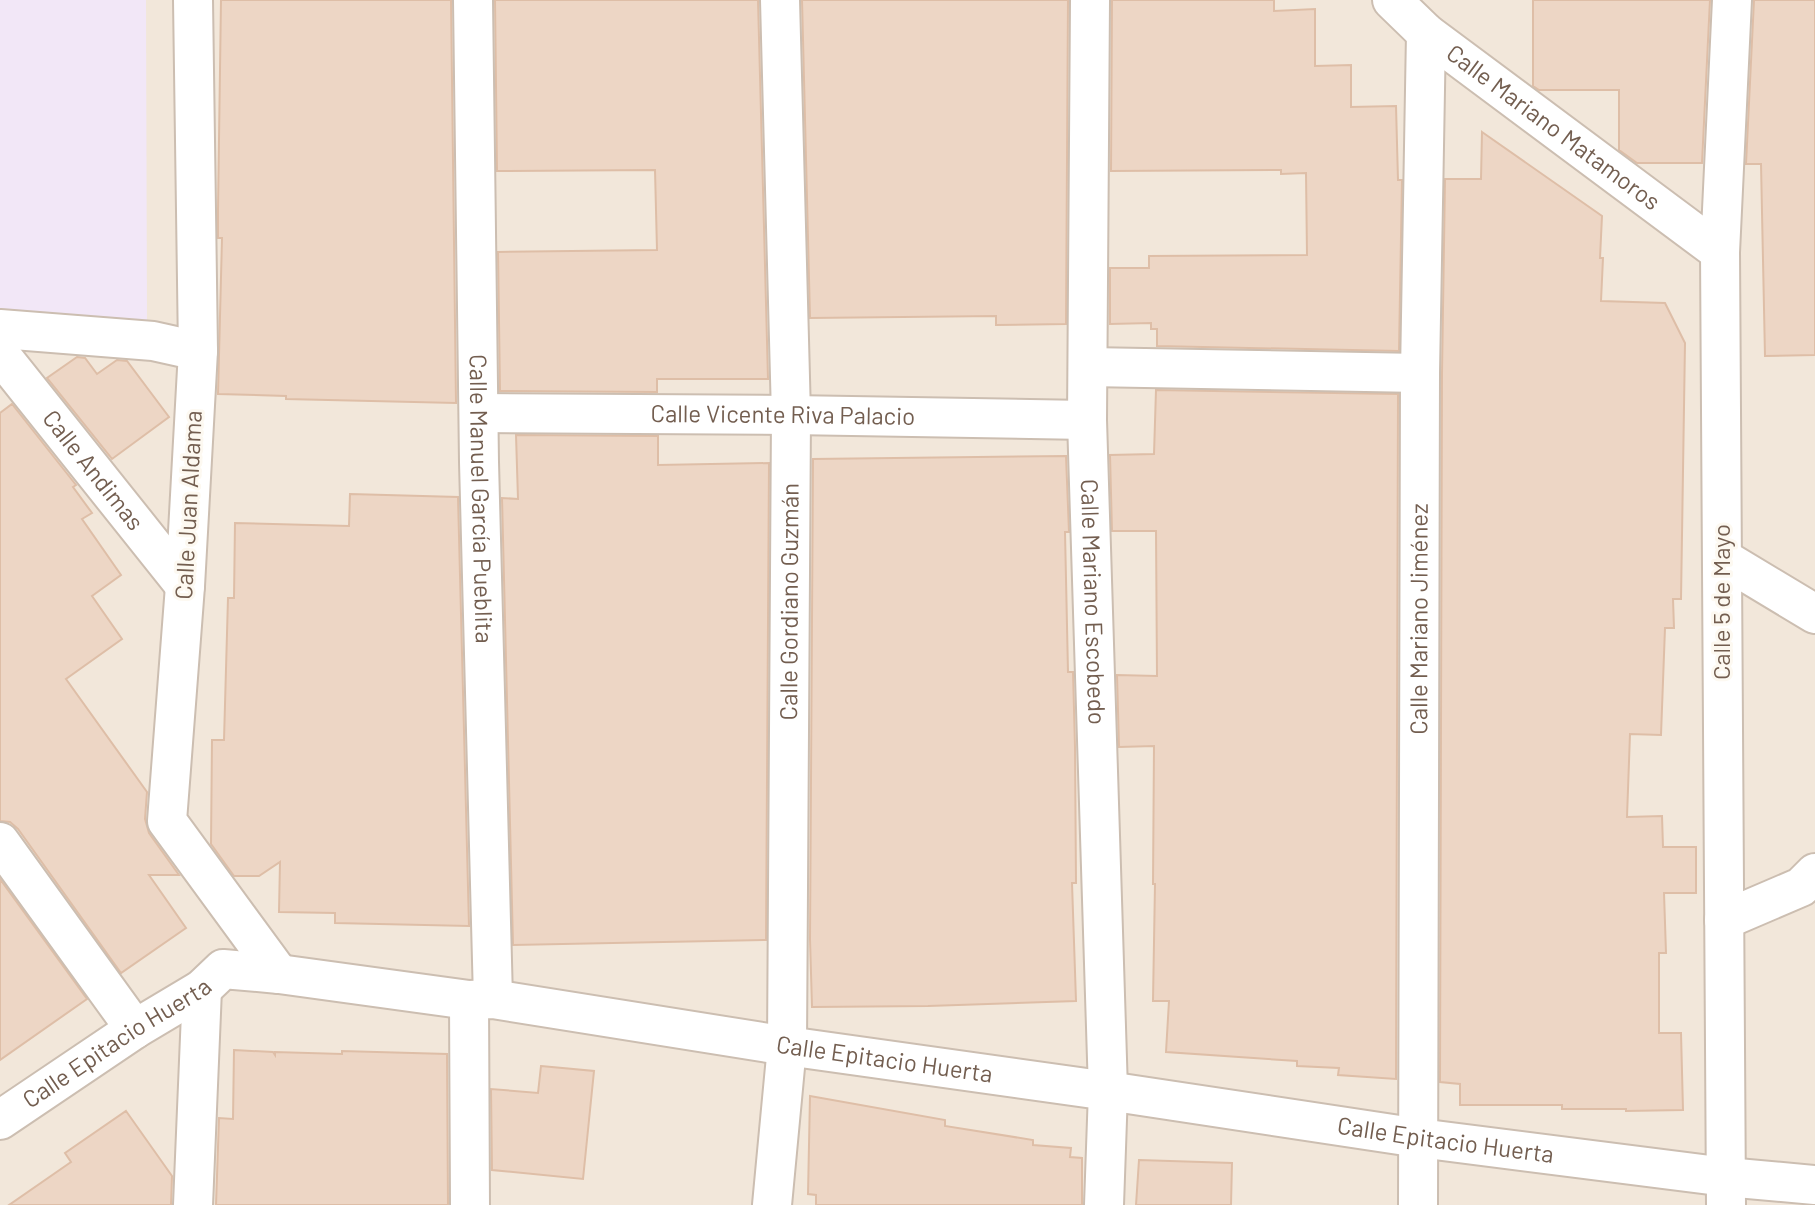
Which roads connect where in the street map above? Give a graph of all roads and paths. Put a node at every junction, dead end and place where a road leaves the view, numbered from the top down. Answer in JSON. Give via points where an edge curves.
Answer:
{"nodes":[{"id":1,"x":193,"y":0,"type":"edge"},
{"id":2,"x":473,"y":0,"type":"edge"},
{"id":3,"x":780,"y":0,"type":"edge"},
{"id":4,"x":1090,"y":0,"type":"edge"},
{"id":5,"x":1392,"y":0,"type":"edge"},
{"id":6,"x":1732,"y":0,"type":"edge"},
{"id":7,"x":1426,"y":33,"type":"junction"},
{"id":8,"x":1720,"y":252,"type":"junction"},
{"id":9,"x":0,"y":330,"type":"edge"},
{"id":10,"x":198,"y":351,"type":"junction"},
{"id":11,"x":0,"y":354,"type":"edge"},
{"id":12,"x":1088,"y":367,"type":"junction"},
{"id":13,"x":1420,"y":373,"type":"junction"},
{"id":14,"x":479,"y":413,"type":"junction"},
{"id":15,"x":791,"y":415,"type":"junction"},
{"id":16,"x":1087,"y":420,"type":"junction"},
{"id":17,"x":1722,"y":558,"type":"junction"},
{"id":18,"x":185,"y":586,"type":"junction"},
{"id":19,"x":1815,"y":614,"type":"edge"},
{"id":20,"x":0,"y":842,"type":"edge"},
{"id":21,"x":1815,"y":873,"type":"edge"},
{"id":22,"x":1724,"y":920,"type":"junction"},
{"id":23,"x":279,"y":974,"type":"junction"},
{"id":24,"x":202,"y":989,"type":"junction"},
{"id":25,"x":481,"y":999,"type":"junction"},
{"id":26,"x":135,"y":1028,"type":"junction"},
{"id":27,"x":787,"y":1046,"type":"junction"},
{"id":28,"x":1108,"y":1091,"type":"junction"},
{"id":29,"x":0,"y":1120,"type":"edge"},
{"id":30,"x":1419,"y":1138,"type":"junction"},
{"id":31,"x":1815,"y":1185,"type":"edge"},
{"id":32,"x":1726,"y":1191,"type":"edge"},
{"id":33,"x":193,"y":1205,"type":"edge"},
{"id":34,"x":470,"y":1205,"type":"edge"},
{"id":35,"x":772,"y":1205,"type":"edge"},
{"id":36,"x":1104,"y":1205,"type":"edge"},
{"id":37,"x":1418,"y":1205,"type":"edge"}],
"edges":[{"from":1,"to":10,"type":"street","name":"Calle Juan Aldama"},
{"from":2,"to":14,"type":"street","name":"Calle Manuel García Pueblita"},
{"from":3,"to":15,"type":"street","name":"Calle Gordiano Guzmán"},
{"from":4,"to":12,"type":"street","name":"Calle Mariano Escobedo"},
{"from":5,"to":7,"type":"street","name":"Calle Mariano Matamoros"},
{"from":6,"to":8,"type":"street","name":"Calle 5 de Mayo"},
{"from":7,"to":8,"type":"street","name":"Calle Mariano Matamoros"},
{"from":7,"to":13,"type":"street","name":"Calle Mariano Jiménez"},
{"from":8,"to":17,"type":"street","name":"Calle 5 de Mayo"},
{"from":9,"to":10,"type":"street","via":[[153,341]]},
{"from":10,"to":18,"type":"street","name":"Calle Juan Aldama"},
{"from":11,"to":18,"type":"street","name":"Calle Andimas"},
{"from":12,"to":13,"type":"street"},
{"from":12,"to":16,"type":"street","name":"Calle Mariano Escobedo"},
{"from":13,"to":30,"type":"street","name":"Calle Mariano Jiménez"},
{"from":14,"to":15,"type":"street","name":"Calle Vicente Riva Palacio"},
{"from":14,"to":25,"type":"street","name":"Calle Manuel García Pueblita"},
{"from":15,"to":16,"type":"street","name":"Calle Vicente Riva Palacio"},
{"from":15,"to":27,"type":"street","name":"Calle Gordiano Guzmán"},
{"from":16,"to":28,"type":"street","name":"Calle Mariano Escobedo"},
{"from":17,"to":19,"type":"street"},
{"from":17,"to":22,"type":"street","name":"Calle 5 de Mayo"},
{"from":18,"to":23,"type":"street","name":"Calle Juan Aldama","via":[[167,821]]},
{"from":20,"to":26,"type":"street"},
{"from":21,"to":22,"type":"street","via":[[1801,887]]},
{"from":22,"to":32,"type":"street","name":"Calle 5 de Mayo"},
{"from":23,"to":24,"type":"street","name":"Calle Epitacio Huerta","via":[[223,969]]},
{"from":23,"to":25,"type":"street","name":"Calle Epitacio Huerta"},
{"from":24,"to":26,"type":"street","name":"Calle Epitacio Huerta"},
{"from":24,"to":33,"type":"street"},
{"from":25,"to":27,"type":"street","name":"Calle Epitacio Huerta"},
{"from":25,"to":34,"type":"street","name":"Calle Manuel García Pueblita"},
{"from":26,"to":29,"type":"street","name":"Calle Epitacio Huerta"},
{"from":27,"to":28,"type":"street","name":"Calle Epitacio Huerta"},
{"from":27,"to":35,"type":"street","name":"Calle Gordiano Guzmán"},
{"from":28,"to":30,"type":"street","name":"Calle Epitacio Huerta"},
{"from":28,"to":36,"type":"street","name":"Calle Mariano Escobedo"},
{"from":30,"to":32,"type":"street","name":"Calle Epitacio Huerta"},
{"from":30,"to":37,"type":"street","name":"Calle Mariano Jiménez"},
{"from":31,"to":32,"type":"street","name":"Calle Epitacio Huerta"}]}
